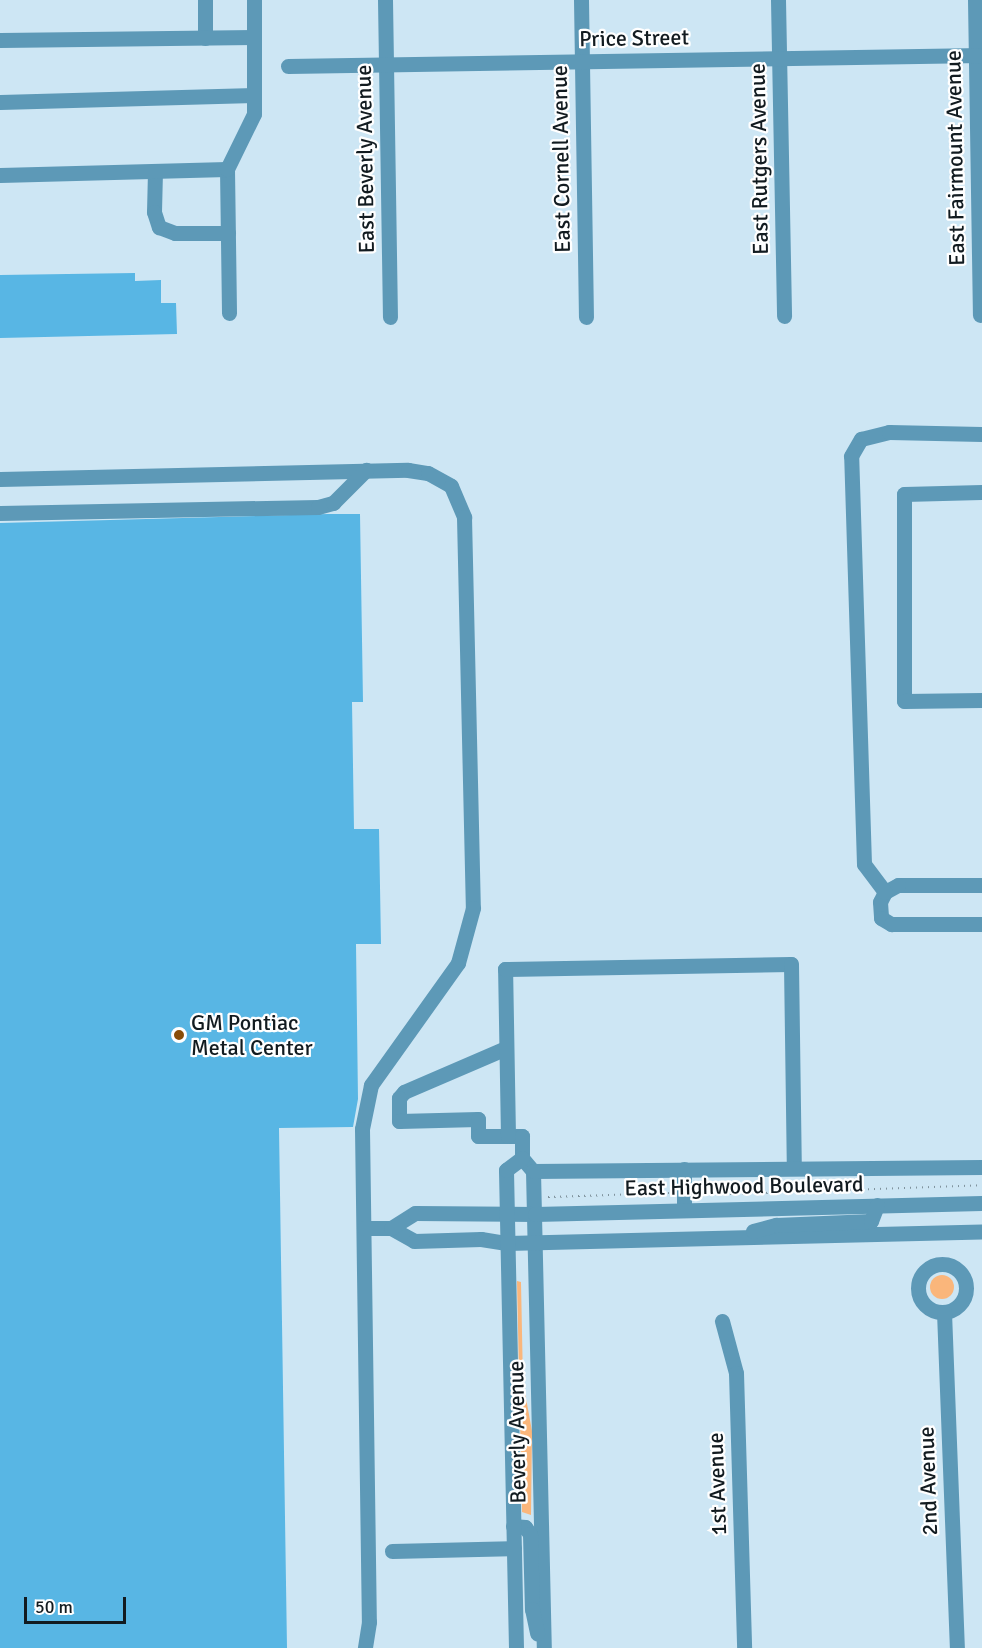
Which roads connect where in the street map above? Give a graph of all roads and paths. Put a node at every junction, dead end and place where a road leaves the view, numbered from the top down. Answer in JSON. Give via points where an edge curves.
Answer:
{"nodes":[{"id":1,"x":205,"y":0,"type":"edge"},
{"id":2,"x":254,"y":0,"type":"edge"},
{"id":3,"x":385,"y":0,"type":"edge"},
{"id":4,"x":582,"y":0,"type":"edge"},
{"id":5,"x":778,"y":0,"type":"edge"},
{"id":6,"x":975,"y":0,"type":"edge"},
{"id":7,"x":254,"y":37,"type":"junction"},
{"id":8,"x":205,"y":38,"type":"junction"},
{"id":9,"x":0,"y":40,"type":"edge"},
{"id":10,"x":979,"y":55,"type":"edge"},
{"id":11,"x":779,"y":58,"type":"junction"},
{"id":12,"x":583,"y":61,"type":"junction"},
{"id":13,"x":386,"y":64,"type":"junction"},
{"id":14,"x":288,"y":66,"type":"dead end"},
{"id":15,"x":254,"y":95,"type":"junction"},
{"id":16,"x":0,"y":102,"type":"edge"},
{"id":17,"x":227,"y":169,"type":"junction"},
{"id":18,"x":155,"y":171,"type":"junction"},
{"id":19,"x":0,"y":175,"type":"edge"},
{"id":20,"x":228,"y":233,"type":"junction"},
{"id":21,"x":229,"y":313,"type":"dead end"},
{"id":22,"x":980,"y":315,"type":"dead end"},
{"id":23,"x":784,"y":316,"type":"dead end"},
{"id":24,"x":390,"y":317,"type":"dead end"},
{"id":25,"x":586,"y":317,"type":"dead end"},
{"id":26,"x":982,"y":434,"type":"edge"},
{"id":27,"x":366,"y":470,"type":"junction"},
{"id":28,"x":0,"y":479,"type":"edge"},
{"id":29,"x":982,"y":492,"type":"edge"},
{"id":30,"x":0,"y":513,"type":"edge"},
{"id":31,"x":982,"y":700,"type":"edge"},
{"id":32,"x":982,"y":885,"type":"edge"},
{"id":33,"x":885,"y":892,"type":"junction"},
{"id":34,"x":982,"y":924,"type":"edge"},
{"id":35,"x":506,"y":1048,"type":"junction"},
{"id":36,"x":508,"y":1136,"type":"junction"},
{"id":37,"x":522,"y":1158,"type":"junction"},
{"id":38,"x":982,"y":1167,"type":"edge"},
{"id":39,"x":794,"y":1168,"type":"junction"},
{"id":40,"x":684,"y":1169,"type":"junction"},
{"id":41,"x":533,"y":1171,"type":"junction"},
{"id":42,"x":982,"y":1185,"type":"edge"},
{"id":43,"x":684,"y":1192,"type":"junction"},
{"id":44,"x":546,"y":1197,"type":"dead end"},
{"id":45,"x":982,"y":1203,"type":"edge"},
{"id":46,"x":877,"y":1205,"type":"junction"},
{"id":47,"x":684,"y":1210,"type":"junction"},
{"id":48,"x":535,"y":1214,"type":"junction"},
{"id":49,"x":507,"y":1215,"type":"junction"},
{"id":50,"x":982,"y":1227,"type":"edge"},
{"id":51,"x":364,"y":1228,"type":"junction"},
{"id":52,"x":391,"y":1228,"type":"junction"},
{"id":53,"x":730,"y":1237,"type":"junction"},
{"id":54,"x":536,"y":1242,"type":"junction"},
{"id":55,"x":507,"y":1243,"type":"junction"},
{"id":56,"x":944,"y":1312,"type":"dead end"},
{"id":57,"x":722,"y":1321,"type":"dead end"},
{"id":58,"x":513,"y":1526,"type":"junction"},
{"id":59,"x":514,"y":1548,"type":"junction"},
{"id":60,"x":392,"y":1551,"type":"dead end"},
{"id":61,"x":515,"y":1605,"type":"junction"},
{"id":62,"x":365,"y":1648,"type":"edge"},
{"id":63,"x":516,"y":1648,"type":"edge"},
{"id":64,"x":523,"y":1648,"type":"edge"},
{"id":65,"x":542,"y":1648,"type":"edge"},
{"id":66,"x":744,"y":1648,"type":"edge"},
{"id":67,"x":957,"y":1648,"type":"edge"}],
"edges":[{"from":1,"to":8,"type":"street"},
{"from":2,"to":7,"type":"street"},
{"from":3,"to":13,"type":"street","name":"East Beverly Avenue"},
{"from":4,"to":12,"type":"street","name":"East Cornell Avenue"},
{"from":5,"to":11,"type":"street","name":"East Rutgers Avenue"},
{"from":6,"to":10,"type":"street","name":"East Fairmount Avenue"},
{"from":7,"to":8,"type":"street"},
{"from":7,"to":15,"type":"street"},
{"from":8,"to":9,"type":"street"},
{"from":10,"to":11,"type":"street","name":"Price Street"},
{"from":10,"to":22,"type":"street","name":"East Fairmount Avenue"},
{"from":11,"to":12,"type":"street","name":"Price Street"},
{"from":11,"to":23,"type":"street","name":"East Rutgers Avenue"},
{"from":12,"to":13,"type":"street","name":"Price Street"},
{"from":12,"to":25,"type":"street","name":"East Cornell Avenue"},
{"from":13,"to":14,"type":"street","name":"Price Street"},
{"from":13,"to":24,"type":"street","name":"East Beverly Avenue"},
{"from":15,"to":16,"type":"street"},
{"from":15,"to":17,"type":"street","via":[[254,114]]},
{"from":17,"to":18,"type":"street"},
{"from":17,"to":20,"type":"street"},
{"from":18,"to":19,"type":"street"},
{"from":18,"to":20,"type":"street","via":[[154,212],[159,227],[175,233]]},
{"from":20,"to":21,"type":"street"},
{"from":26,"to":33,"type":"street","via":[[889,432],[861,439],[851,456],[864,864]]},
{"from":27,"to":28,"type":"street"},
{"from":27,"to":30,"type":"street","via":[[333,503],[318,507]]},
{"from":27,"to":51,"type":"street","via":[[428,473],[451,486],[464,517],[473,908],[458,963],[371,1085],[362,1129]]},
{"from":29,"to":31,"type":"street","via":[[904,494],[904,701]]},
{"from":32,"to":33,"type":"street","via":[[898,885]]},
{"from":33,"to":34,"type":"street","via":[[880,902],[880,918],[891,924]]},
{"from":35,"to":36,"type":"street"},
{"from":35,"to":36,"type":"street","via":[[404,1092],[399,1098],[399,1121],[478,1119],[478,1136]]},
{"from":35,"to":39,"type":"street","via":[[505,969],[791,964]]},
{"from":36,"to":37,"type":"street","via":[[522,1136]]},
{"from":37,"to":41,"type":"street"},
{"from":37,"to":49,"type":"street","name":"Beverly Avenue","via":[[506,1170]]},
{"from":38,"to":39,"type":"street"},
{"from":39,"to":40,"type":"street"},
{"from":40,"to":41,"type":"street"},
{"from":40,"to":43,"type":"street"},
{"from":41,"to":48,"type":"street","name":"Beverly Avenue"},
{"from":42,"to":43,"type":"path","via":[[713,1195]]},
{"from":43,"to":44,"type":"path"},
{"from":43,"to":47,"type":"street"},
{"from":45,"to":46,"type":"street","name":"East Highwood Boulevard"},
{"from":46,"to":47,"type":"street","name":"East Highwood Boulevard"},
{"from":46,"to":53,"type":"street","via":[[878,1213],[871,1221],[776,1225]]},
{"from":47,"to":48,"type":"street","name":"East Highwood Boulevard"},
{"from":48,"to":49,"type":"street","name":"East Highwood Boulevard"},
{"from":48,"to":54,"type":"street","name":"Beverly Avenue"},
{"from":49,"to":52,"type":"street","name":"East Highwood Boulevard","via":[[415,1213]]},
{"from":49,"to":55,"type":"street","name":"Beverly Avenue"},
{"from":50,"to":53,"type":"street"},
{"from":51,"to":52,"type":"street"},
{"from":51,"to":62,"type":"street","via":[[369,1622]]},
{"from":52,"to":55,"type":"street","via":[[414,1241],[481,1239]]},
{"from":53,"to":54,"type":"street"},
{"from":54,"to":55,"type":"street"},
{"from":54,"to":65,"type":"street","name":"Beverly Avenue"},
{"from":55,"to":58,"type":"street","name":"Beverly Avenue"},
{"from":56,"to":67,"type":"street","name":"2nd Avenue"},
{"from":57,"to":66,"type":"street","name":"1st Avenue","via":[[736,1373]]},
{"from":58,"to":59,"type":"street","name":"Beverly Avenue"},
{"from":58,"to":65,"type":"street","via":[[525,1527],[530,1534],[532,1609]]},
{"from":59,"to":60,"type":"street"},
{"from":59,"to":61,"type":"street","name":"Beverly Avenue"},
{"from":61,"to":63,"type":"street","name":"Beverly Avenue"},
{"from":61,"to":64,"type":"street"}]}
